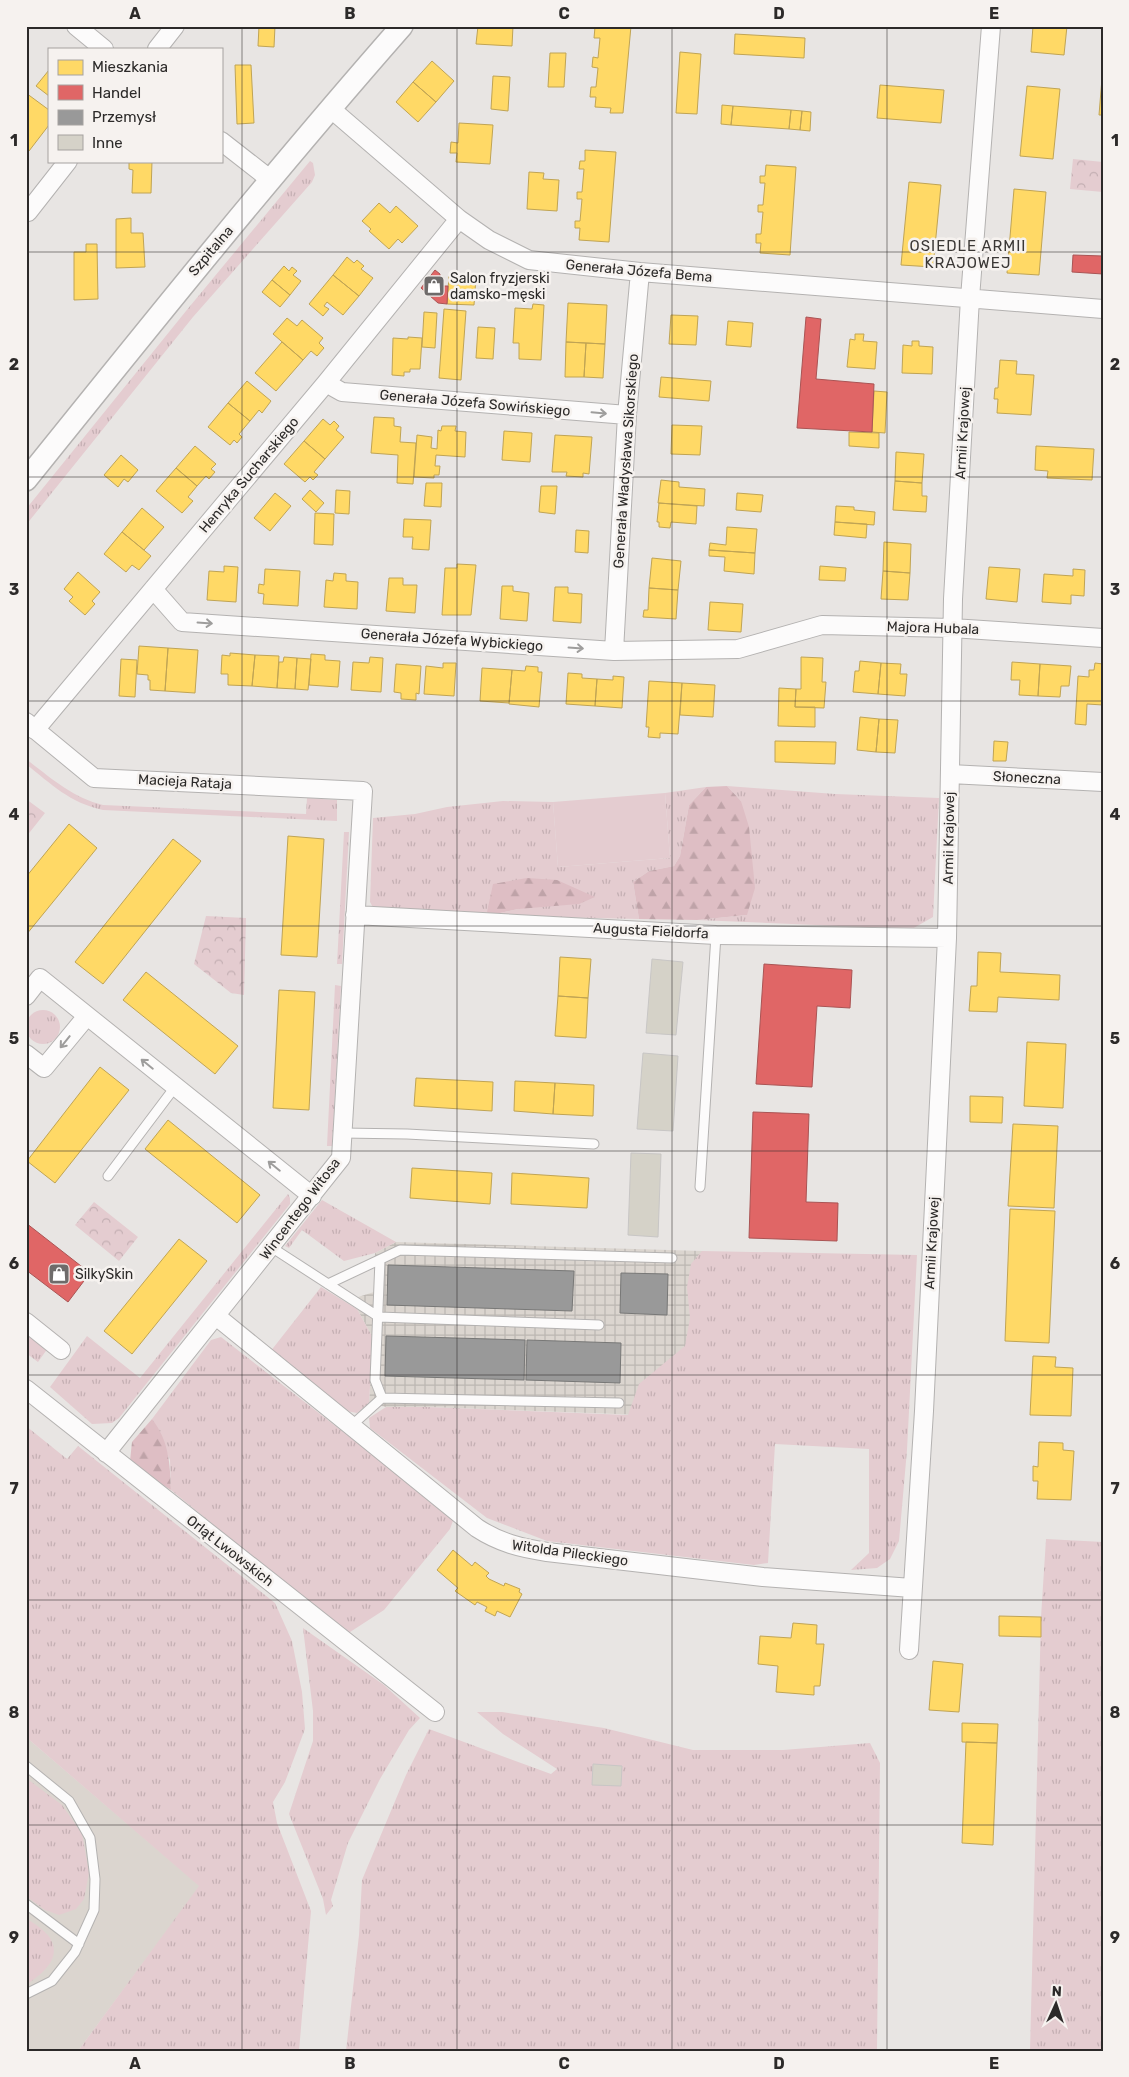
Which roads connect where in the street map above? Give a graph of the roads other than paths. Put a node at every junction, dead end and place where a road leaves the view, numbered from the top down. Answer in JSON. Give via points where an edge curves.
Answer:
{"nodes":[{"id":1,"x":76,"y":26,"type":"edge"},
{"id":2,"x":175,"y":26,"type":"edge"},
{"id":3,"x":402,"y":26,"type":"edge"},
{"id":4,"x":991,"y":26,"type":"edge"},
{"id":5,"x":103,"y":48,"type":"edge"},
{"id":6,"x":158,"y":48,"type":"edge"},
{"id":7,"x":330,"y":108,"type":"junction"},
{"id":8,"x":222,"y":142,"type":"edge"},
{"id":9,"x":67,"y":162,"type":"edge"},
{"id":10,"x":271,"y":180,"type":"junction"},
{"id":11,"x":26,"y":210,"type":"edge"},
{"id":12,"x":459,"y":219,"type":"junction"},
{"id":13,"x":640,"y":272,"type":"junction"},
{"id":14,"x":970,"y":298,"type":"junction"},
{"id":15,"x":1103,"y":308,"type":"edge"},
{"id":16,"x":326,"y":382,"type":"junction"},
{"id":17,"x":628,"y":415,"type":"junction"},
{"id":18,"x":26,"y":480,"type":"edge"},
{"id":19,"x":153,"y":589,"type":"junction"},
{"id":20,"x":952,"y":628,"type":"junction"},
{"id":21,"x":1103,"y":638,"type":"edge"},
{"id":22,"x":765,"y":642,"type":"joint"},
{"id":23,"x":614,"y":651,"type":"junction"},
{"id":24,"x":31,"y":726,"type":"edge"},
{"id":25,"x":950,"y":774,"type":"junction"},
{"id":26,"x":1103,"y":782,"type":"edge"},
{"id":27,"x":362,"y":791,"type":"joint"},
{"id":28,"x":355,"y":915,"type":"junction"},
{"id":29,"x":716,"y":935,"type":"junction"},
{"id":30,"x":947,"y":938,"type":"junction"},
{"id":31,"x":26,"y":996,"type":"edge"},
{"id":32,"x":87,"y":1016,"type":"junction"},
{"id":33,"x":26,"y":1054,"type":"edge"},
{"id":34,"x":176,"y":1087,"type":"junction"},
{"id":35,"x":342,"y":1133,"type":"junction"},
{"id":36,"x":594,"y":1144,"type":"dead end"},
{"id":37,"x":108,"y":1176,"type":"dead end"},
{"id":38,"x":700,"y":1187,"type":"dead end"},
{"id":39,"x":312,"y":1196,"type":"junction"},
{"id":40,"x":271,"y":1247,"type":"junction"},
{"id":41,"x":672,"y":1258,"type":"dead end"},
{"id":42,"x":380,"y":1260,"type":"junction"},
{"id":43,"x":328,"y":1284,"type":"junction"},
{"id":44,"x":216,"y":1316,"type":"junction"},
{"id":45,"x":379,"y":1317,"type":"junction"},
{"id":46,"x":26,"y":1322,"type":"edge"},
{"id":47,"x":598,"y":1325,"type":"dead end"},
{"id":48,"x":61,"y":1350,"type":"dead end"},
{"id":49,"x":26,"y":1389,"type":"edge"},
{"id":50,"x":382,"y":1398,"type":"junction"},
{"id":51,"x":619,"y":1403,"type":"dead end"},
{"id":52,"x":350,"y":1427,"type":"junction"},
{"id":53,"x":106,"y":1453,"type":"junction"},
{"id":54,"x":912,"y":1588,"type":"junction"},
{"id":55,"x":909,"y":1650,"type":"dead end"},
{"id":56,"x":435,"y":1712,"type":"dead end"},
{"id":57,"x":26,"y":1766,"type":"edge"},
{"id":58,"x":26,"y":1904,"type":"edge"},
{"id":59,"x":79,"y":1944,"type":"junction"},
{"id":60,"x":26,"y":1994,"type":"edge"}],
"edges":[{"from":1,"to":5,"type":"street"},
{"from":2,"to":6,"type":"street"},
{"from":3,"to":7,"type":"street","name":"Szpitalna"},
{"from":4,"to":14,"type":"street","name":"Armii Krajowej"},
{"from":7,"to":10,"type":"street","name":"Szpitalna"},
{"from":7,"to":12,"type":"street","name":"Generała Józefa Bema"},
{"from":8,"to":10,"type":"street"},
{"from":9,"to":11,"type":"street","via":[[28,212]]},
{"from":10,"to":18,"type":"street","name":"Szpitalna"},
{"from":12,"to":13,"type":"street","name":"Generała Józefa Bema","via":[[489,240],[529,260]]},
{"from":12,"to":16,"type":"street","name":"Henryka Sucharskiego"},
{"from":13,"to":14,"type":"street","name":"Generała Józefa Bema"},
{"from":13,"to":17,"type":"street","name":"Generała Władysława Sikorskiego"},
{"from":14,"to":15,"type":"street","name":"Generała Józefa Bema"},
{"from":14,"to":20,"type":"street","name":"Armii Krajowej"},
{"from":16,"to":17,"type":"street","name":"Generała Józefa Sowińskiego","one_way":true,"via":[[342,392]]},
{"from":16,"to":19,"type":"street","name":"Henryka Sucharskiego"},
{"from":17,"to":23,"type":"street","name":"Generała Władysława Sikorskiego"},
{"from":19,"to":23,"type":"street","name":"Generała Józefa Wybickiego","one_way":true,"via":[[182,622]]},
{"from":19,"to":24,"type":"street","name":"Henryka Sucharskiego"},
{"from":20,"to":21,"type":"street","name":"Majora Hubala"},
{"from":20,"to":22,"type":"street","name":"Majora Hubala","via":[[822,625]]},
{"from":20,"to":25,"type":"street","name":"Armii Krajowej"},
{"from":22,"to":23,"type":"street","name":"Generała Józefa Wybickiego","via":[[738,649]]},
{"from":24,"to":27,"type":"street","name":"Macieja Rataja","via":[[94,778]]},
{"from":25,"to":26,"type":"street","name":"Słoneczna"},
{"from":25,"to":30,"type":"street","name":"Armii Krajowej"},
{"from":27,"to":28,"type":"street","name":"Wincentego Witosa"},
{"from":28,"to":29,"type":"street","name":"Augusta Fieldorfa"},
{"from":28,"to":35,"type":"street","name":"Wincentego Witosa"},
{"from":29,"to":30,"type":"street","name":"Augusta Fieldorfa"},
{"from":29,"to":38,"type":"lane"},
{"from":30,"to":54,"type":"street","name":"Armii Krajowej"},
{"from":31,"to":32,"type":"street","via":[[40,978]]},
{"from":32,"to":33,"type":"street","one_way":true,"via":[[44,1068]]},
{"from":34,"to":32,"type":"street","one_way":true},
{"from":34,"to":37,"type":"lane"},
{"from":39,"to":34,"type":"street","one_way":true},
{"from":35,"to":36,"type":"lane"},
{"from":35,"to":39,"type":"street","name":"Wincentego Witosa","via":[[341,1158]]},
{"from":39,"to":40,"type":"street","name":"Wincentego Witosa"},
{"from":40,"to":43,"type":"lane"},
{"from":40,"to":44,"type":"street","name":"Wincentego Witosa"},
{"from":41,"to":42,"type":"lane","via":[[400,1250]]},
{"from":42,"to":43,"type":"lane"},
{"from":42,"to":45,"type":"lane"},
{"from":43,"to":45,"type":"lane"},
{"from":44,"to":52,"type":"street","name":"Witolda Pileckiego"},
{"from":44,"to":53,"type":"street","name":"Wincentego Witosa"},
{"from":45,"to":47,"type":"lane"},
{"from":45,"to":50,"type":"lane","via":[[375,1380]]},
{"from":46,"to":48,"type":"street"},
{"from":49,"to":53,"type":"street","name":"Orląt Lwowskich"},
{"from":50,"to":51,"type":"lane"},
{"from":50,"to":52,"type":"lane"},
{"from":52,"to":54,"type":"street","name":"Witolda Pileckiego","via":[[477,1528],[495,1540],[519,1548],[764,1577]]},
{"from":53,"to":56,"type":"street","name":"Orląt Lwowskich"},
{"from":54,"to":55,"type":"street","name":"Armii Krajowej"},
{"from":57,"to":59,"type":"lane","via":[[69,1801],[90,1838],[95,1879],[94,1910]]},
{"from":58,"to":59,"type":"lane"},
{"from":59,"to":60,"type":"lane","via":[[52,1981]]}]}
